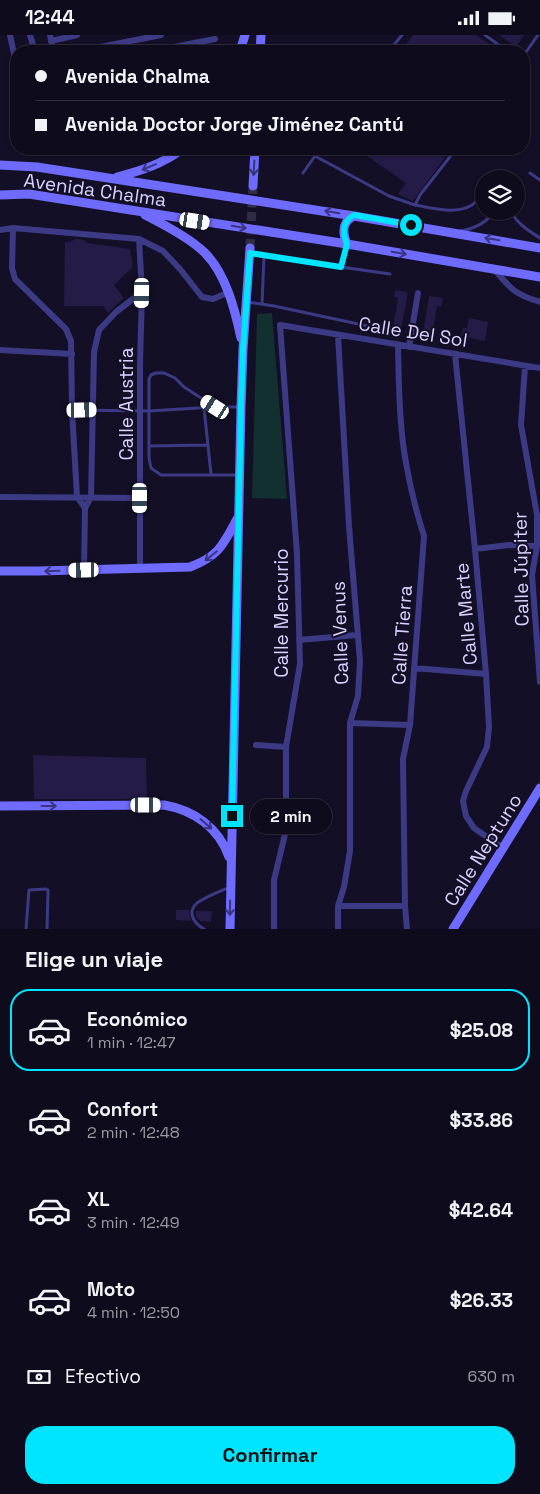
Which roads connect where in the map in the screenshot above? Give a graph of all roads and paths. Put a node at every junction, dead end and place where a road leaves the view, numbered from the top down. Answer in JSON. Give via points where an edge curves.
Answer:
{"nodes":[{"id":1,"x":77,"y":35,"type":"edge"},
{"id":2,"x":161,"y":35,"type":"edge"},
{"id":3,"x":484,"y":35,"type":"edge"},
{"id":4,"x":538,"y":35,"type":"edge"},
{"id":5,"x":51,"y":38,"type":"edge"},
{"id":6,"x":215,"y":39,"type":"dead end"},
{"id":7,"x":128,"y":41,"type":"junction"},
{"id":8,"x":117,"y":45,"type":"edge"},
{"id":9,"x":129,"y":45,"type":"edge"},
{"id":10,"x":184,"y":45,"type":"edge"},
{"id":11,"x":498,"y":45,"type":"edge"},
{"id":12,"x":530,"y":46,"type":"edge"},
{"id":13,"x":174,"y":155,"type":"edge"},
{"id":14,"x":255,"y":155,"type":"edge"},
{"id":15,"x":451,"y":155,"type":"edge"},
{"id":16,"x":315,"y":156,"type":"joint"},
{"id":17,"x":0,"y":165,"type":"edge"},
{"id":18,"x":302,"y":173,"type":"dead end"},
{"id":19,"x":530,"y":173,"type":"dead end"},
{"id":20,"x":114,"y":178,"type":"junction"},
{"id":21,"x":540,"y":180,"type":"edge"},
{"id":22,"x":253,"y":186,"type":"tunnel mouth"},
{"id":23,"x":30,"y":194,"type":"junction"},
{"id":24,"x":0,"y":195,"type":"edge"},
{"id":25,"x":0,"y":202,"type":"edge"},
{"id":26,"x":475,"y":202,"type":"edge"},
{"id":27,"x":415,"y":205,"type":"junction"},
{"id":28,"x":138,"y":212,"type":"junction"},
{"id":29,"x":354,"y":215,"type":"junction"},
{"id":30,"x":486,"y":220,"type":"edge"},
{"id":31,"x":516,"y":220,"type":"edge"},
{"id":32,"x":13,"y":228,"type":"junction"},
{"id":33,"x":0,"y":230,"type":"edge"},
{"id":34,"x":450,"y":231,"type":"junction"},
{"id":35,"x":540,"y":238,"type":"edge"},
{"id":36,"x":139,"y":239,"type":"junction"},
{"id":37,"x":347,"y":244,"type":"junction"},
{"id":38,"x":540,"y":248,"type":"edge"},
{"id":39,"x":250,"y":250,"type":"joint"},
{"id":40,"x":264,"y":256,"type":"junction"},
{"id":41,"x":341,"y":267,"type":"junction"},
{"id":42,"x":494,"y":269,"type":"junction"},
{"id":43,"x":390,"y":274,"type":"dead end"},
{"id":44,"x":540,"y":277,"type":"edge"},
{"id":45,"x":228,"y":292,"type":"junction"},
{"id":46,"x":142,"y":293,"type":"junction"},
{"id":47,"x":418,"y":293,"type":"dead end"},
{"id":48,"x":247,"y":302,"type":"junction"},
{"id":49,"x":540,"y":302,"type":"edge"},
{"id":50,"x":262,"y":304,"type":"junction"},
{"id":51,"x":280,"y":325,"type":"joint"},
{"id":52,"x":377,"y":328,"type":"dead end"},
{"id":53,"x":338,"y":335,"type":"junction"},
{"id":54,"x":398,"y":345,"type":"junction"},
{"id":55,"x":410,"y":347,"type":"junction"},
{"id":56,"x":243,"y":349,"type":"junction"},
{"id":57,"x":0,"y":350,"type":"edge"},
{"id":58,"x":72,"y":354,"type":"junction"},
{"id":59,"x":455,"y":354,"type":"junction"},
{"id":60,"x":525,"y":366,"type":"junction"},
{"id":61,"x":540,"y":368,"type":"edge"},
{"id":62,"x":215,"y":407,"type":"junction"},
{"id":63,"x":241,"y":407,"type":"junction"},
{"id":64,"x":204,"y":408,"type":"junction"},
{"id":65,"x":72,"y":410,"type":"junction"},
{"id":66,"x":93,"y":410,"type":"junction"},
{"id":67,"x":140,"y":411,"type":"junction"},
{"id":68,"x":149,"y":411,"type":"junction"},
{"id":69,"x":208,"y":445,"type":"junction"},
{"id":70,"x":149,"y":446,"type":"junction"},
{"id":71,"x":211,"y":475,"type":"junction"},
{"id":72,"x":240,"y":475,"type":"junction"},
{"id":73,"x":0,"y":497,"type":"edge"},
{"id":74,"x":77,"y":497,"type":"junction"},
{"id":75,"x":91,"y":497,"type":"junction"},
{"id":76,"x":140,"y":498,"type":"junction"},
{"id":77,"x":85,"y":508,"type":"junction"},
{"id":78,"x":238,"y":516,"type":"junction"},
{"id":79,"x":537,"y":546,"type":"junction"},
{"id":80,"x":475,"y":549,"type":"junction"},
{"id":81,"x":140,"y":568,"type":"junction"},
{"id":82,"x":84,"y":570,"type":"junction"},
{"id":83,"x":0,"y":571,"type":"edge"},
{"id":84,"x":358,"y":635,"type":"junction"},
{"id":85,"x":299,"y":640,"type":"junction"},
{"id":86,"x":414,"y":668,"type":"junction"},
{"id":87,"x":486,"y":675,"type":"junction"},
{"id":88,"x":540,"y":682,"type":"edge"},
{"id":89,"x":350,"y":723,"type":"junction"},
{"id":90,"x":410,"y":725,"type":"junction"},
{"id":91,"x":256,"y":745,"type":"dead end"},
{"id":92,"x":286,"y":747,"type":"junction"},
{"id":93,"x":540,"y":788,"type":"edge"},
{"id":94,"x":0,"y":806,"type":"edge"},
{"id":95,"x":503,"y":848,"type":"junction"},
{"id":96,"x":231,"y":864,"type":"junction"},
{"id":97,"x":230,"y":887,"type":"junction"},
{"id":98,"x":338,"y":906,"type":"junction"},
{"id":99,"x":404,"y":906,"type":"junction"},
{"id":100,"x":26,"y":929,"type":"edge"},
{"id":101,"x":47,"y":929,"type":"edge"},
{"id":102,"x":204,"y":929,"type":"edge"},
{"id":103,"x":230,"y":929,"type":"edge"},
{"id":104,"x":274,"y":929,"type":"edge"},
{"id":105,"x":338,"y":929,"type":"edge"},
{"id":106,"x":407,"y":929,"type":"edge"},
{"id":107,"x":453,"y":929,"type":"edge"}],
"edges":[{"from":1,"to":5,"type":"street"},
{"from":2,"to":7,"type":"street"},
{"from":3,"to":11,"type":"lane"},
{"from":4,"to":12,"type":"lane"},
{"from":6,"to":10,"type":"street"},
{"from":7,"to":8,"type":"street"},
{"from":7,"to":9,"type":"street"},
{"from":13,"to":20,"type":"main road","one_way":true,"via":[[143,170]]},
{"from":14,"to":22,"type":"main road","one_way":true},
{"from":15,"to":27,"type":"lane"},
{"from":16,"to":18,"type":"lane"},
{"from":16,"to":27,"type":"lane","via":[[389,196]]},
{"from":17,"to":20,"type":"main road","name":"Avenida Chalma"},
{"from":19,"to":21,"type":"lane"},
{"from":29,"to":20,"type":"main road","name":"Avenida Chalma","one_way":true},
{"from":23,"to":24,"type":"main road","name":"Avenida Chalma"},
{"from":23,"to":25,"type":"main road"},
{"from":23,"to":28,"type":"main road","name":"Avenida Chalma"},
{"from":26,"to":27,"type":"lane","via":[[459,210]]},
{"from":28,"to":37,"type":"main road","name":"Avenida Chalma","one_way":true},
{"from":28,"to":45,"type":"main road","via":[[174,231],[205,253]]},
{"from":29,"to":34,"type":"main road","name":"Avenida Chalma"},
{"from":29,"to":37,"type":"main road","via":[[344,225]]},
{"from":30,"to":34,"type":"lane","via":[[468,230]]},
{"from":31,"to":35,"type":"lane"},
{"from":32,"to":33,"type":"street"},
{"from":32,"to":36,"type":"street"},
{"from":32,"to":58,"type":"street","via":[[12,268],[15,279],[66,329]]},
{"from":38,"to":34,"type":"main road","name":"Avenida Chalma","one_way":true},
{"from":36,"to":45,"type":"street","via":[[163,251],[202,297],[213,299]]},
{"from":36,"to":46,"type":"street","name":"Calle Austria"},
{"from":37,"to":41,"type":"lane"},
{"from":37,"to":42,"type":"main road","name":"Avenida Chalma","one_way":true},
{"from":39,"to":40,"type":"lane"},
{"from":39,"to":48,"type":"main road"},
{"from":40,"to":41,"type":"lane"},
{"from":40,"to":50,"type":"lane"},
{"from":41,"to":43,"type":"lane"},
{"from":42,"to":44,"type":"main road","name":"Avenida Chalma"},
{"from":42,"to":49,"type":"street","via":[[518,295]]},
{"from":45,"to":56,"type":"main road"},
{"from":46,"to":66,"type":"street","via":[[116,312],[99,330],[94,352]]},
{"from":46,"to":67,"type":"street","name":"Calle Austria"},
{"from":47,"to":55,"type":"street"},
{"from":48,"to":50,"type":"lane"},
{"from":48,"to":56,"type":"main road"},
{"from":50,"to":52,"type":"lane"},
{"from":51,"to":53,"type":"street","name":"Calle Del Sol"},
{"from":51,"to":85,"type":"street","name":"Calle Mercurio","via":[[297,554]]},
{"from":53,"to":54,"type":"street","name":"Calle Del Sol"},
{"from":53,"to":84,"type":"street","name":"Calle Venus"},
{"from":54,"to":55,"type":"street","name":"Calle Del Sol"},
{"from":54,"to":86,"type":"street","name":"Calle Tierra","via":[[399,400],[406,467],[424,536]]},
{"from":55,"to":59,"type":"street","name":"Calle Del Sol"},
{"from":56,"to":63,"type":"main road"},
{"from":57,"to":58,"type":"street"},
{"from":58,"to":65,"type":"street"},
{"from":59,"to":60,"type":"street","name":"Calle Del Sol"},
{"from":59,"to":80,"type":"street","name":"Calle Marte"},
{"from":60,"to":61,"type":"street","name":"Calle Del Sol"},
{"from":60,"to":79,"type":"street","name":"Calle Júpiter","via":[[521,425],[538,515]]},
{"from":62,"to":63,"type":"lane"},
{"from":62,"to":64,"type":"lane"},
{"from":62,"to":68,"type":"lane","via":[[175,378],[156,373],[149,379]]},
{"from":63,"to":72,"type":"main road"},
{"from":64,"to":68,"type":"lane"},
{"from":64,"to":69,"type":"lane"},
{"from":65,"to":66,"type":"lane"},
{"from":65,"to":74,"type":"street"},
{"from":66,"to":67,"type":"lane"},
{"from":66,"to":75,"type":"street"},
{"from":67,"to":68,"type":"lane"},
{"from":67,"to":76,"type":"street","name":"Calle Austria"},
{"from":68,"to":70,"type":"lane"},
{"from":69,"to":70,"type":"lane"},
{"from":69,"to":71,"type":"lane"},
{"from":70,"to":71,"type":"lane","via":[[151,468],[161,475]]},
{"from":71,"to":72,"type":"lane"},
{"from":72,"to":78,"type":"main road"},
{"from":73,"to":74,"type":"street"},
{"from":74,"to":75,"type":"street"},
{"from":74,"to":77,"type":"street"},
{"from":75,"to":76,"type":"street"},
{"from":75,"to":77,"type":"street"},
{"from":76,"to":81,"type":"street","name":"Calle Austria"},
{"from":77,"to":82,"type":"street"},
{"from":78,"to":81,"type":"main road","one_way":true,"via":[[223,545],[204,562],[190,567]]},
{"from":78,"to":96,"type":"main road"},
{"from":79,"to":80,"type":"street"},
{"from":79,"to":88,"type":"street","name":"Calle Júpiter","via":[[532,575]]},
{"from":80,"to":87,"type":"street","name":"Calle Marte"},
{"from":81,"to":82,"type":"main road"},
{"from":82,"to":83,"type":"main road","one_way":true},
{"from":84,"to":85,"type":"street"},
{"from":84,"to":89,"type":"street","name":"Calle Venus","via":[[358,696]]},
{"from":85,"to":92,"type":"street","name":"Calle Mercurio","via":[[300,665]]},
{"from":86,"to":87,"type":"street"},
{"from":86,"to":90,"type":"street","name":"Calle Tierra"},
{"from":87,"to":95,"type":"street","name":"Calle Marte","via":[[488,747],[463,801],[466,816],[474,828]]},
{"from":89,"to":90,"type":"street"},
{"from":89,"to":98,"type":"street","name":"Calle Venus","via":[[350,851]]},
{"from":90,"to":99,"type":"street","name":"Calle Tierra","via":[[403,759]]},
{"from":91,"to":92,"type":"street"},
{"from":92,"to":104,"type":"street","name":"Calle Mercurio","via":[[286,830],[274,880]]},
{"from":93,"to":95,"type":"main road","name":"Calle Neptuno"},
{"from":94,"to":96,"type":"main road","one_way":true,"via":[[172,806],[210,826],[225,847]]},
{"from":95,"to":107,"type":"main road","name":"Calle Neptuno"},
{"from":96,"to":97,"type":"main road"},
{"from":97,"to":102,"type":"lane","via":[[193,908],[195,923]]},
{"from":97,"to":103,"type":"main road","one_way":true},
{"from":98,"to":99,"type":"street"},
{"from":98,"to":105,"type":"street","name":"Calle Venus"},
{"from":99,"to":106,"type":"street","name":"Calle Tierra"},
{"from":100,"to":101,"type":"lane","via":[[29,890],[46,889]]}]}
